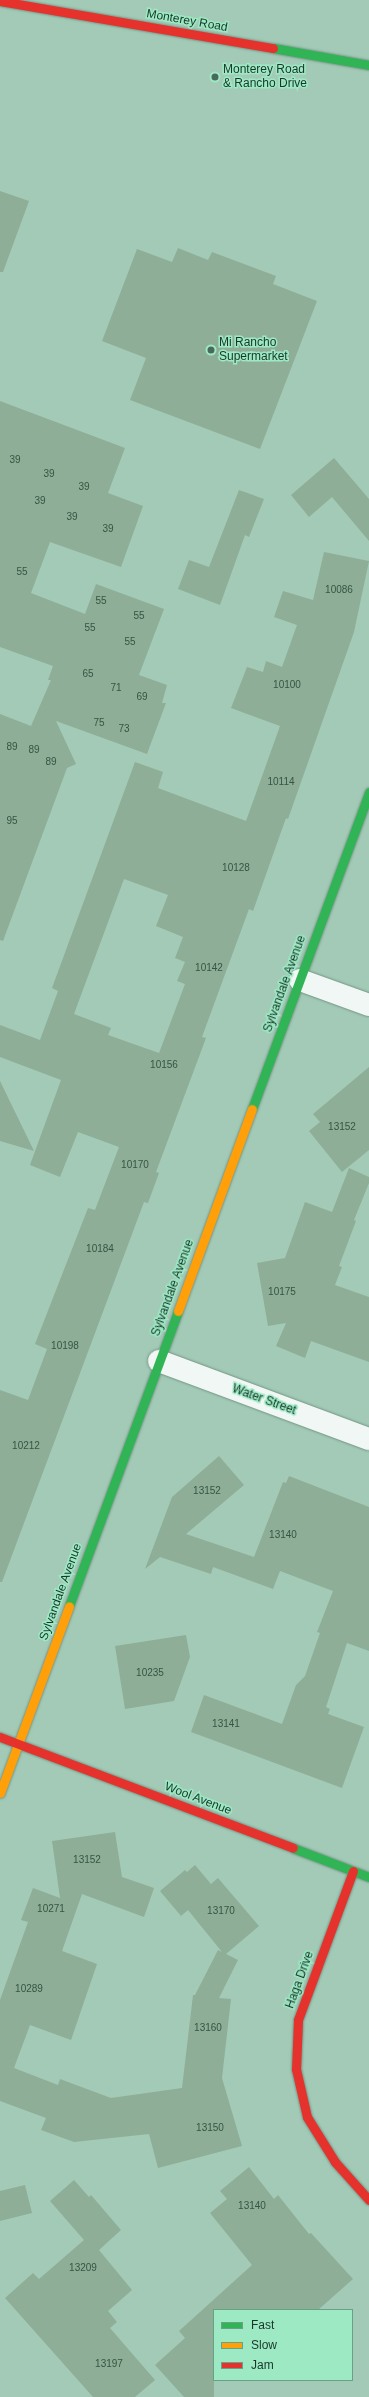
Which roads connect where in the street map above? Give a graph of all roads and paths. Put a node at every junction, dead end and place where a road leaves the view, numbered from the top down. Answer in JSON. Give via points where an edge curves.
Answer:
{"nodes":[{"id":1,"x":0,"y":0,"type":"edge"},
{"id":2,"x":369,"y":64,"type":"edge"},
{"id":3,"x":369,"y":792,"type":"edge"},
{"id":4,"x":300,"y":980,"type":"junction"},
{"id":5,"x":369,"y":1005,"type":"edge"},
{"id":6,"x":160,"y":1361,"type":"junction"},
{"id":7,"x":369,"y":1439,"type":"edge"},
{"id":8,"x":0,"y":1737,"type":"edge"},
{"id":9,"x":19,"y":1742,"type":"junction"},
{"id":10,"x":0,"y":1793,"type":"edge"},
{"id":11,"x":353,"y":1872,"type":"junction"},
{"id":12,"x":369,"y":1877,"type":"edge"},
{"id":13,"x":369,"y":2200,"type":"edge"}],
"edges":[{"from":1,"to":2,"type":"street","name":"Monterey Road"},
{"from":3,"to":4,"type":"street","name":"Sylvandale Avenue"},
{"from":4,"to":5,"type":"street"},
{"from":4,"to":6,"type":"street","name":"Sylvandale Avenue"},
{"from":6,"to":7,"type":"street","name":"Water Street"},
{"from":6,"to":9,"type":"street","name":"Sylvandale Avenue"},
{"from":8,"to":9,"type":"street","name":"Wool Avenue"},
{"from":9,"to":10,"type":"street","name":"Sylvandale Avenue"},
{"from":9,"to":11,"type":"street","name":"Wool Avenue"},
{"from":11,"to":12,"type":"street","name":"Wool Avenue"},
{"from":11,"to":13,"type":"street","name":"Haga Drive","via":[[298,2020],[296,2069],[308,2117],[335,2162]]}]}
